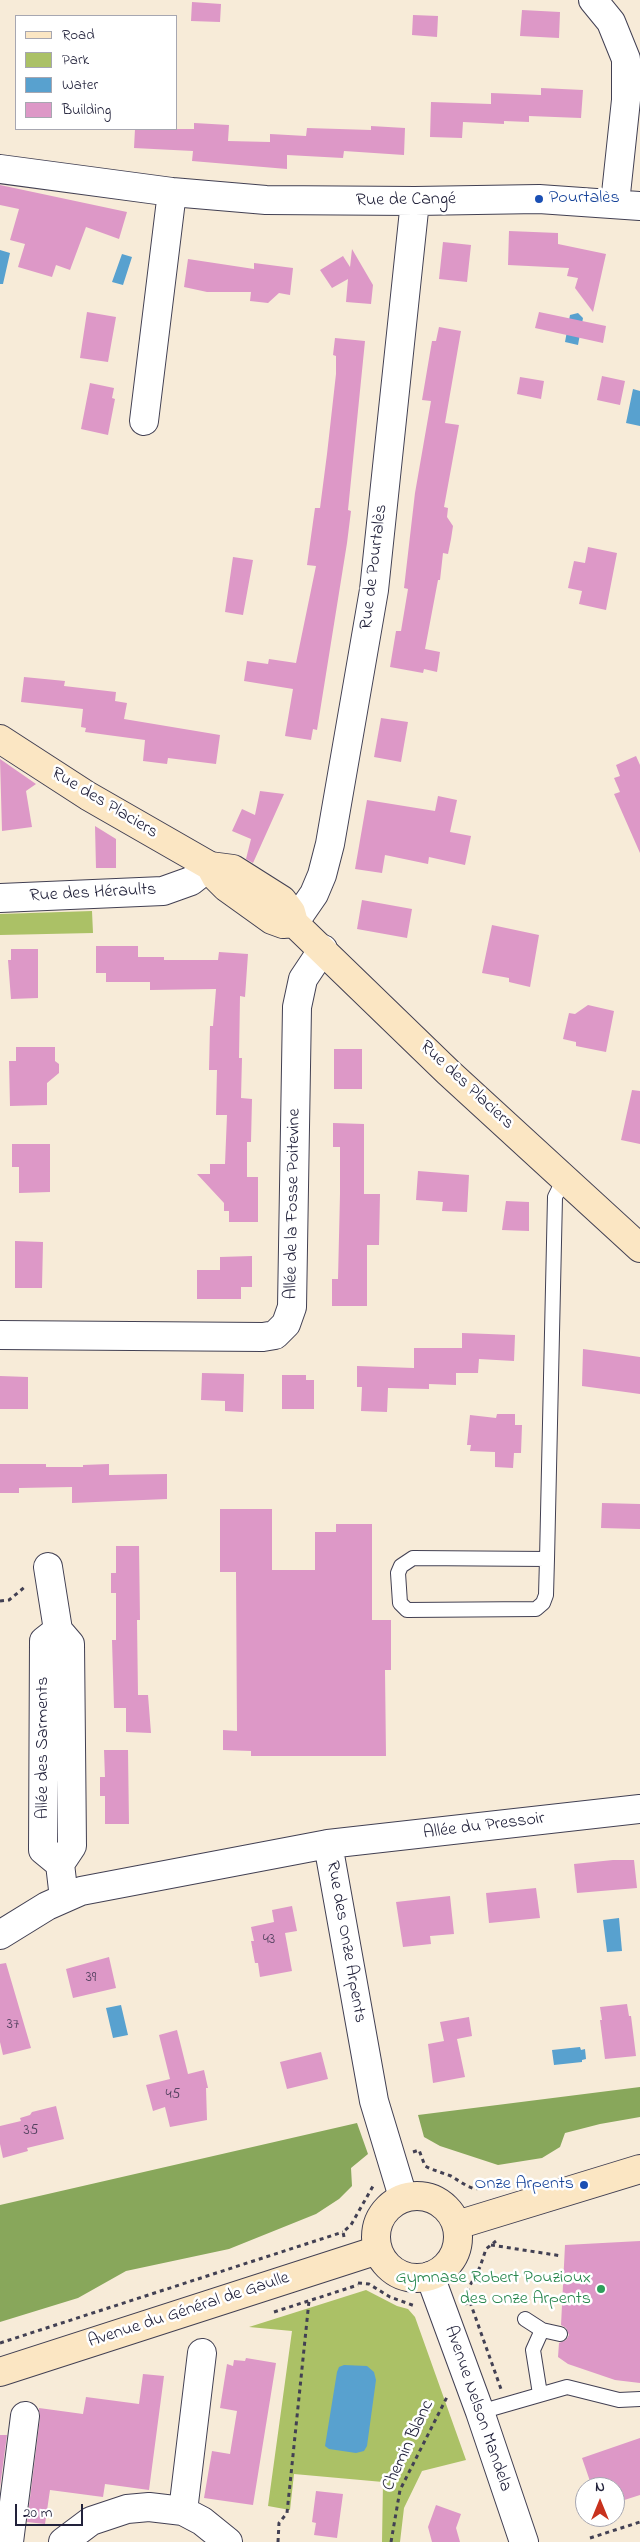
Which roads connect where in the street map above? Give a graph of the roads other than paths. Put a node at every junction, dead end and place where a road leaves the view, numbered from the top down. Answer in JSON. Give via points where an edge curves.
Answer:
{"nodes":[{"id":1,"x":593,"y":0,"type":"edge"},
{"id":2,"x":0,"y":169,"type":"edge"},
{"id":3,"x":172,"y":192,"type":"junction"},
{"id":4,"x":415,"y":202,"type":"junction"},
{"id":5,"x":627,"y":205,"type":"edge"},
{"id":6,"x":144,"y":421,"type":"dead end"},
{"id":7,"x":0,"y":739,"type":"edge"},
{"id":8,"x":210,"y":866,"type":"junction"},
{"id":9,"x":0,"y":898,"type":"edge"},
{"id":10,"x":294,"y":923,"type":"junction"},
{"id":11,"x":323,"y":949,"type":"junction"},
{"id":12,"x":565,"y":1177,"type":"junction"},
{"id":13,"x":640,"y":1248,"type":"edge"},
{"id":14,"x":0,"y":1335,"type":"edge"},
{"id":15,"x":547,"y":1559,"type":"junction"},
{"id":16,"x":48,"y":1567,"type":"dead end"},
{"id":17,"x":640,"y":1809,"type":"edge"},
{"id":18,"x":328,"y":1844,"type":"junction"},
{"id":19,"x":64,"y":1898,"type":"junction"},
{"id":20,"x":0,"y":1935,"type":"edge"},
{"id":21,"x":640,"y":2168,"type":"edge"},
{"id":22,"x":403,"y":2197,"type":"junction"},
{"id":23,"x":457,"y":2225,"type":"junction"},
{"id":24,"x":378,"y":2250,"type":"junction"},
{"id":25,"x":430,"y":2276,"type":"junction"},
{"id":26,"x":525,"y":2319,"type":"dead end"},
{"id":27,"x":542,"y":2330,"type":"junction"},
{"id":28,"x":560,"y":2334,"type":"dead end"},
{"id":29,"x":202,"y":2353,"type":"dead end"},
{"id":30,"x":0,"y":2372,"type":"edge"},
{"id":31,"x":540,"y":2394,"type":"junction"},
{"id":32,"x":640,"y":2400,"type":"edge"},
{"id":33,"x":480,"y":2412,"type":"junction"},
{"id":34,"x":25,"y":2416,"type":"dead end"},
{"id":35,"x":183,"y":2511,"type":"junction"},
{"id":36,"x":521,"y":2541,"type":"edge"},
{"id":37,"x":9,"y":2542,"type":"edge"},
{"id":38,"x":62,"y":2542,"type":"edge"},
{"id":39,"x":228,"y":2542,"type":"edge"}],
"edges":[{"from":1,"to":5,"type":"street","via":[[611,22],[626,59]]},
{"from":2,"to":3,"type":"street","name":"Rue de Cangé"},
{"from":3,"to":4,"type":"street","name":"Rue de Cangé","via":[[266,200]]},
{"from":3,"to":6,"type":"street"},
{"from":4,"to":5,"type":"street","name":"Rue de Cangé","via":[[539,199]]},
{"from":4,"to":10,"type":"street","name":"Rue de Pourtalès","via":[[372,599],[330,844],[314,894]]},
{"from":7,"to":8,"type":"street","name":"Rue des Placiers","via":[[88,796]]},
{"from":8,"to":9,"type":"street","name":"Rue des Héraults","via":[[191,881],[163,891]]},
{"from":8,"to":10,"type":"street","name":"Rue des Placiers","via":[[233,868],[282,900]]},
{"from":10,"to":11,"type":"street","name":"Rue des Placiers"},
{"from":11,"to":12,"type":"street","name":"Rue des Placiers","via":[[448,1072]]},
{"from":11,"to":14,"type":"street","name":"Allée de la Fosse Poitevine","via":[[303,978],[297,1006],[292,1307],[286,1324],[275,1334],[263,1337]]},
{"from":12,"to":13,"type":"street","name":"Rue des Placiers"},
{"from":12,"to":15,"type":"lane","via":[[555,1197]]},
{"from":15,"to":15,"type":"lane","via":[[546,1595],[536,1609],[407,1610],[400,1602],[398,1573],[401,1566],[413,1558]]},
{"from":16,"to":19,"type":"street","name":"Allée des Sarments","via":[[58,1630],[70,1644],[72,1846],[60,1864]]},
{"from":17,"to":18,"type":"street","name":"Allée du Pressoir"},
{"from":18,"to":19,"type":"street","name":"Rue des Onze Arpents","via":[[102,1886]]},
{"from":18,"to":22,"type":"street","name":"Rue des Onze Arpents","via":[[374,2101]]},
{"from":19,"to":20,"type":"street","name":"Rue des Onze Arpents"},
{"from":21,"to":23,"type":"street"},
{"from":22,"to":23,"type":"street","via":[[420,2195],[436,2199],[449,2210]]},
{"from":22,"to":24,"type":"street","via":[[380,2219],[376,2234]]},
{"from":23,"to":25,"type":"street","via":[[459,2240],[454,2256],[444,2268]]},
{"from":24,"to":25,"type":"street","via":[[384,2262],[405,2276]]},
{"from":24,"to":30,"type":"street","name":"Avenue du Général de Gaulle"},
{"from":25,"to":33,"type":"street","name":"Avenue Nelson Mandela"},
{"from":26,"to":27,"type":"lane"},
{"from":27,"to":28,"type":"lane"},
{"from":27,"to":31,"type":"lane","via":[[533,2350]]},
{"from":29,"to":35,"type":"street"},
{"from":31,"to":32,"type":"lane","via":[[568,2387],[619,2400]]},
{"from":31,"to":33,"type":"lane"},
{"from":33,"to":36,"type":"street","name":"Avenue Nelson Mandela"},
{"from":34,"to":37,"type":"street"},
{"from":35,"to":38,"type":"street","via":[[149,2507],[127,2509],[91,2521]]},
{"from":35,"to":39,"type":"street","via":[[202,2520]]}]}
